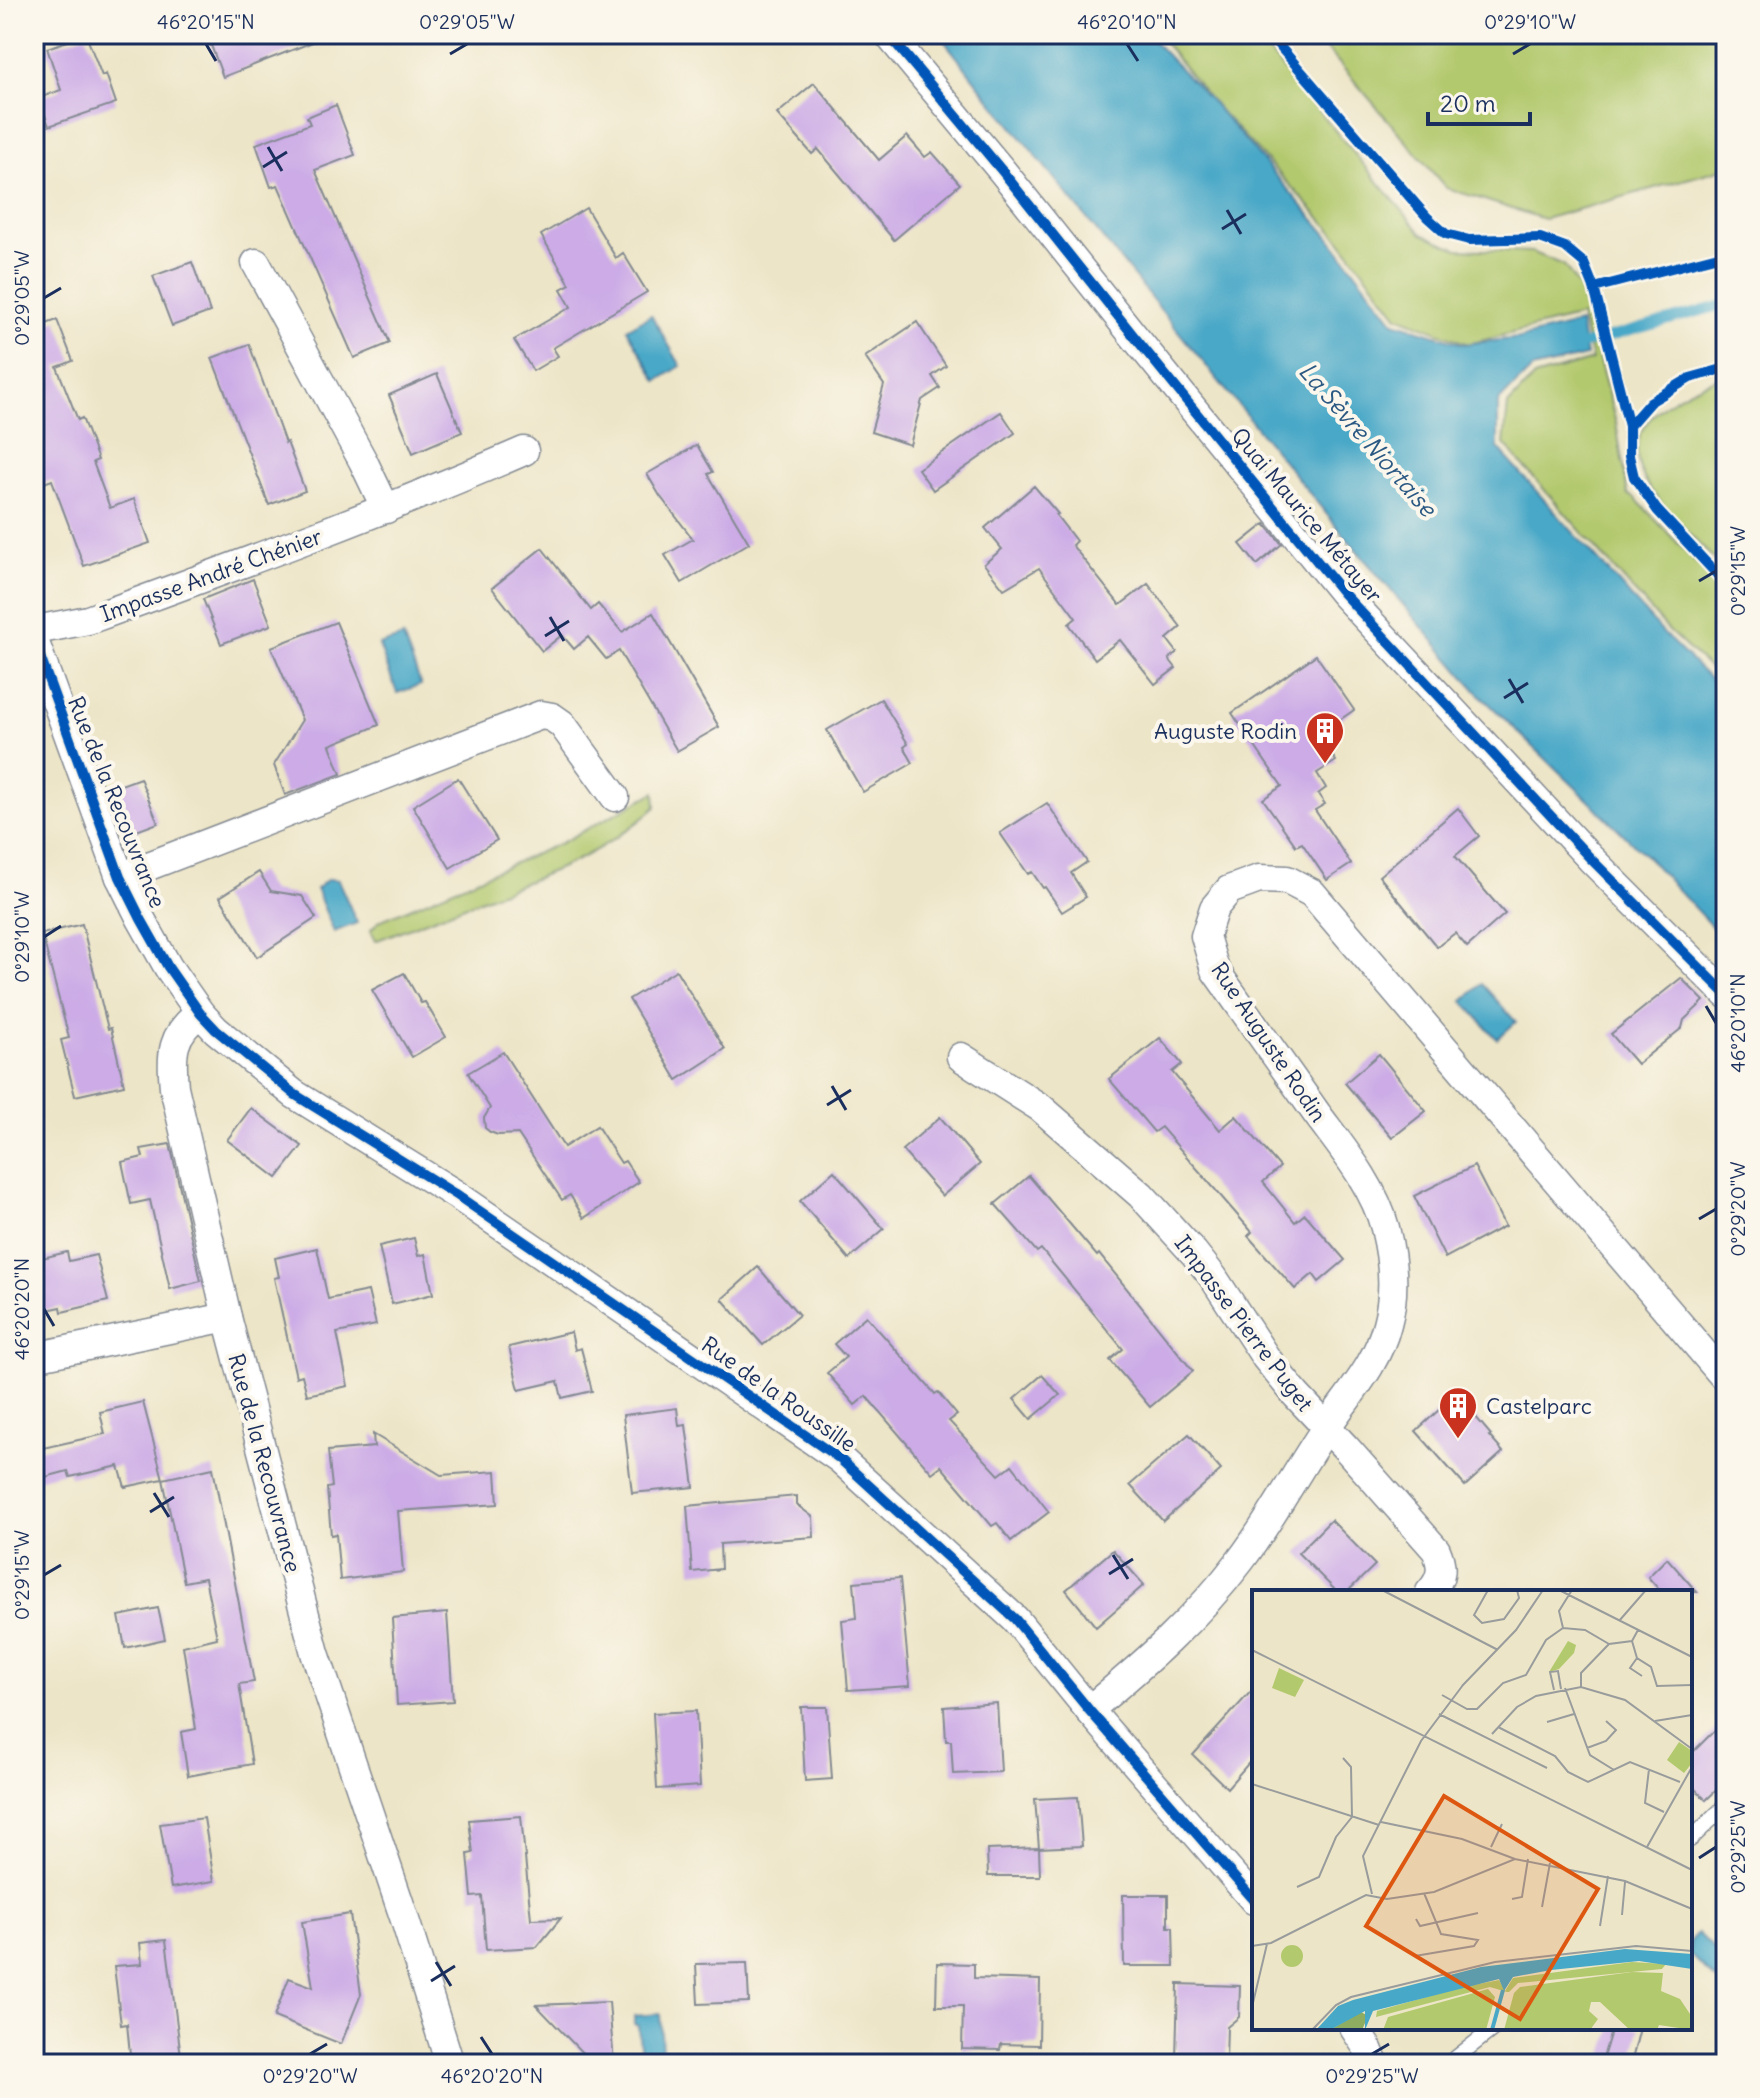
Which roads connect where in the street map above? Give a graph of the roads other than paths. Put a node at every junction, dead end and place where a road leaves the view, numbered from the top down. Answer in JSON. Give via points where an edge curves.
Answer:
{"nodes":[{"id":1,"x":888,"y":34,"type":"edge"},
{"id":2,"x":256,"y":263,"type":"dead end"},
{"id":3,"x":524,"y":451,"type":"dead end"},
{"id":4,"x":386,"y":509,"type":"junction"},
{"id":5,"x":34,"y":632,"type":"edge"},
{"id":6,"x":34,"y":640,"type":"edge"},
{"id":7,"x":615,"y":797,"type":"dead end"},
{"id":8,"x":120,"y":877,"type":"junction"},
{"id":9,"x":1726,"y":994,"type":"edge"},
{"id":10,"x":200,"y":1013,"type":"junction"},
{"id":11,"x":961,"y":1057,"type":"dead end"},
{"id":12,"x":227,"y":1317,"type":"junction"},
{"id":13,"x":34,"y":1357,"type":"edge"},
{"id":14,"x":1726,"y":1379,"type":"edge"},
{"id":15,"x":1326,"y":1427,"type":"junction"},
{"id":16,"x":1431,"y":1590,"type":"edge"},
{"id":17,"x":1089,"y":1710,"type":"junction"},
{"id":18,"x":1726,"y":1805,"type":"edge"},
{"id":19,"x":1692,"y":1838,"type":"edge"},
{"id":20,"x":1252,"y":1898,"type":"edge"},
{"id":21,"x":1355,"y":2030,"type":"edge"},
{"id":22,"x":1491,"y":2030,"type":"edge"},
{"id":23,"x":450,"y":2064,"type":"edge"},
{"id":24,"x":1374,"y":2064,"type":"edge"},
{"id":25,"x":1448,"y":2064,"type":"edge"}],
"edges":[{"from":1,"to":9,"type":"street","name":"Quai Maurice Métayer","via":[[1343,593],[1591,859]]},
{"from":2,"to":4,"type":"street"},
{"from":3,"to":4,"type":"street","name":"Impasse André Chénier"},
{"from":4,"to":5,"type":"street","name":"Impasse André Chénier","via":[[88,620]]},
{"from":6,"to":8,"type":"street","name":"Rue de la Recouvrance"},
{"from":7,"to":8,"type":"street","name":"Rue de la Recouvrance","via":[[562,724],[541,715]]},
{"from":8,"to":10,"type":"street","name":"Rue de la Recouvrance","via":[[168,967]]},
{"from":10,"to":12,"type":"street","name":"Rue de la Recouvrance","via":[[178,1034],[174,1087]]},
{"from":10,"to":17,"type":"street","name":"Rue de la Roussille","via":[[294,1094],[455,1194],[840,1459],[1015,1619]]},
{"from":11,"to":15,"type":"street","name":"Impasse Pierre Puget","via":[[1041,1108],[1141,1195],[1194,1253],[1266,1358]]},
{"from":12,"to":13,"type":"street"},
{"from":12,"to":23,"type":"street","name":"Rue de la Recouvrance","via":[[315,1653]]},
{"from":14,"to":15,"type":"street","name":"Rue Auguste Rodin","via":[[1312,893],[1287,880],[1259,879],[1229,890],[1214,908],[1205,936],[1215,970],[1369,1192],[1384,1225],[1392,1263],[1393,1296],[1377,1352]]},
{"from":15,"to":16,"type":"street","name":"Impasse Pierre Puget","via":[[1436,1550],[1442,1574]]},
{"from":15,"to":17,"type":"street","name":"Rue Auguste Rodin","via":[[1239,1562],[1143,1665]]},
{"from":17,"to":20,"type":"street","name":"Rue de la Roussille"},
{"from":18,"to":19,"type":"lane"},
{"from":21,"to":24,"type":"street"},
{"from":22,"to":25,"type":"lane"}]}
